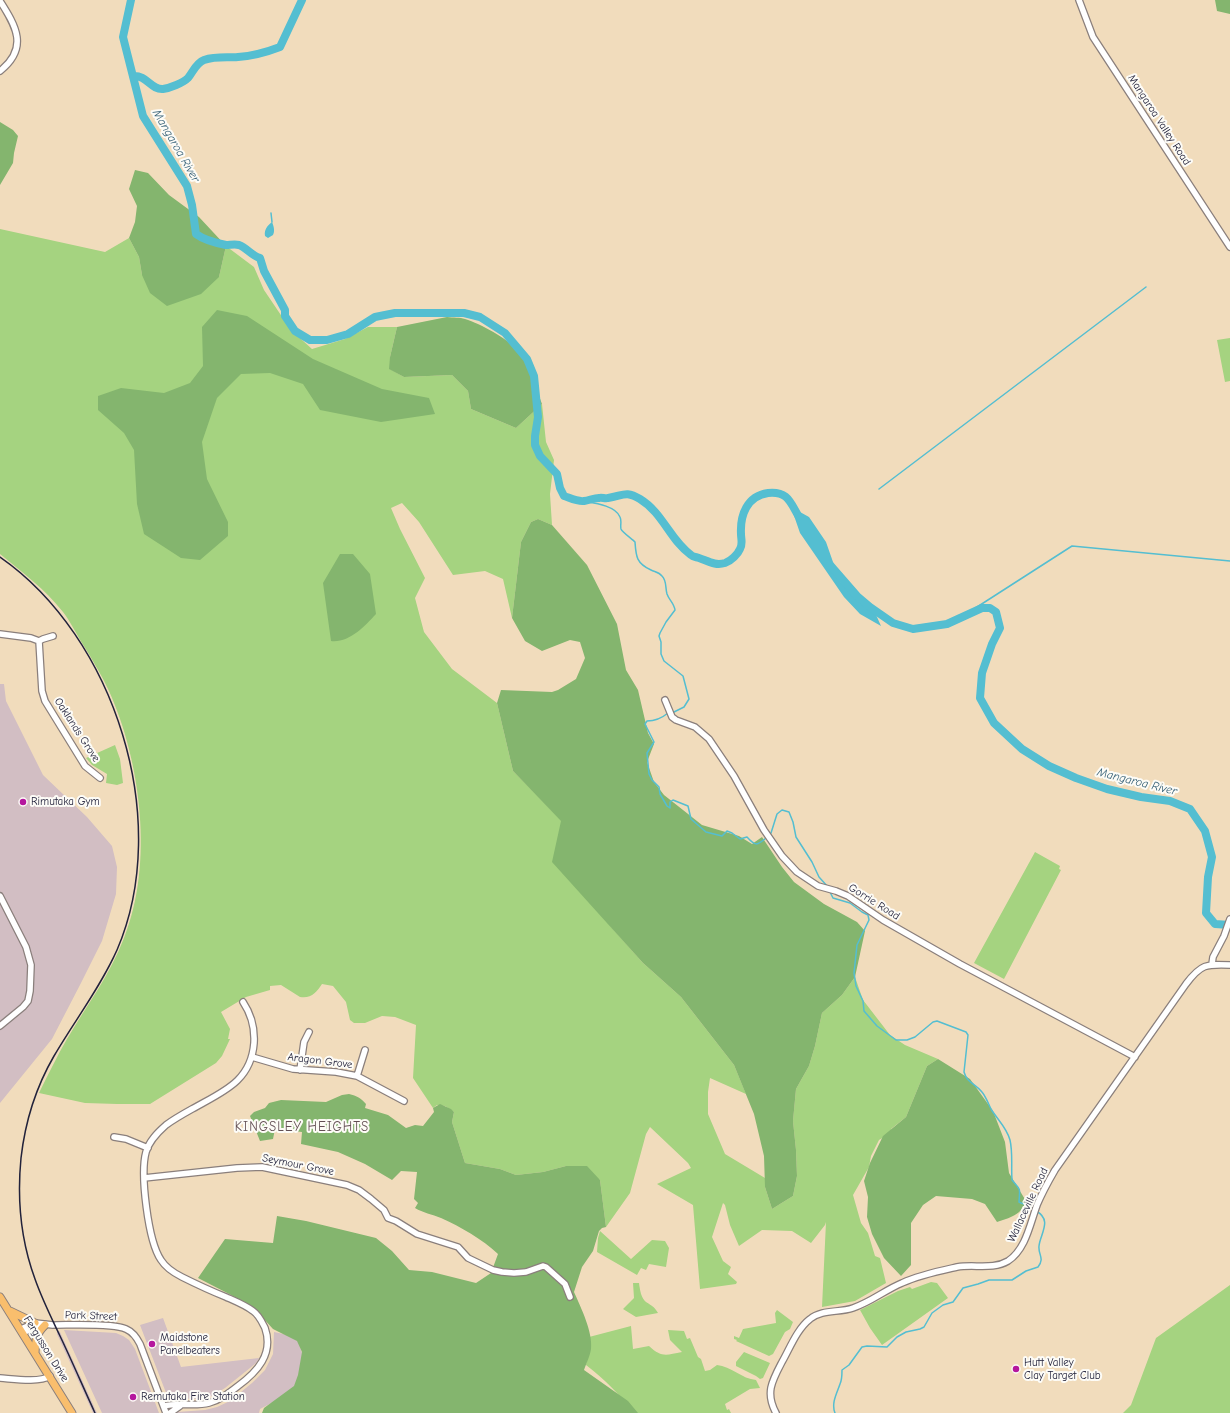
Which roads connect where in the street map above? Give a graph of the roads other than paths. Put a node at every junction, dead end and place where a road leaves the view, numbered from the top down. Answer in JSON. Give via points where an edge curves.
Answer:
{"nodes":[{"id":1,"x":1079,"y":0,"type":"edge"},
{"id":2,"x":1,"y":2,"type":"edge"},
{"id":3,"x":0,"y":71,"type":"edge"},
{"id":4,"x":1230,"y":247,"type":"edge"},
{"id":5,"x":0,"y":634,"type":"edge"},
{"id":6,"x":53,"y":636,"type":"dead end"},
{"id":7,"x":40,"y":642,"type":"junction"},
{"id":8,"x":665,"y":700,"type":"dead end"},
{"id":9,"x":100,"y":778,"type":"dead end"},
{"id":10,"x":0,"y":896,"type":"edge"},
{"id":11,"x":1230,"y":919,"type":"edge"},
{"id":12,"x":1212,"y":964,"type":"junction"},
{"id":13,"x":1230,"y":965,"type":"edge"},
{"id":14,"x":242,"y":1002,"type":"dead end"},
{"id":15,"x":0,"y":1026,"type":"edge"},
{"id":16,"x":309,"y":1032,"type":"dead end"},
{"id":17,"x":366,"y":1050,"type":"dead end"},
{"id":18,"x":252,"y":1057,"type":"junction"},
{"id":19,"x":1135,"y":1057,"type":"junction"},
{"id":20,"x":300,"y":1070,"type":"junction"},
{"id":21,"x":357,"y":1076,"type":"junction"},
{"id":22,"x":404,"y":1101,"type":"dead end"},
{"id":23,"x":114,"y":1137,"type":"dead end"},
{"id":24,"x":148,"y":1148,"type":"junction"},
{"id":25,"x":144,"y":1178,"type":"junction"},
{"id":26,"x":0,"y":1297,"type":"edge"},
{"id":27,"x":570,"y":1297,"type":"dead end"},
{"id":28,"x":8,"y":1310,"type":"junction"},
{"id":29,"x":35,"y":1323,"type":"junction"},
{"id":30,"x":44,"y":1325,"type":"junction"},
{"id":31,"x":22,"y":1331,"type":"junction"},
{"id":32,"x":35,"y":1353,"type":"junction"},
{"id":33,"x":50,"y":1376,"type":"junction"},
{"id":34,"x":0,"y":1378,"type":"edge"},
{"id":35,"x":180,"y":1405,"type":"junction"},
{"id":36,"x":164,"y":1406,"type":"junction"},
{"id":37,"x":72,"y":1413,"type":"edge"},
{"id":38,"x":166,"y":1413,"type":"edge"},
{"id":39,"x":170,"y":1413,"type":"edge"},
{"id":40,"x":776,"y":1413,"type":"edge"}],
"edges":[{"from":1,"to":4,"type":"street","name":"Mangaroa Valley Road","via":[[1097,44]]},
{"from":2,"to":3,"type":"street","via":[[14,24],[17,42],[14,55]]},
{"from":5,"to":7,"type":"street","via":[[34,638]]},
{"from":6,"to":7,"type":"street"},
{"from":7,"to":9,"type":"street","name":"Oaklands Grove","via":[[42,692],[45,701],[85,766]]},
{"from":8,"to":19,"type":"street","name":"Gorrie Road","via":[[672,717],[695,727],[709,739],[734,776],[764,830],[797,872],[818,886],[848,896],[883,920],[944,955]]},
{"from":10,"to":15,"type":"street","via":[[30,956],[31,968],[28,1001]]},
{"from":11,"to":12,"type":"street"},
{"from":12,"to":13,"type":"street"},
{"from":12,"to":19,"type":"street","name":"Wallaceville Road","via":[[1202,967],[1191,977]]},
{"from":14,"to":18,"type":"street","via":[[248,1009],[254,1028]]},
{"from":16,"to":20,"type":"street","via":[[304,1042]]},
{"from":17,"to":21,"type":"street"},
{"from":18,"to":20,"type":"street","name":"Aragon Grove"},
{"from":18,"to":24,"type":"street","via":[[244,1073],[233,1084],[166,1125]]},
{"from":19,"to":40,"type":"street","name":"Wallaceville Road","via":[[1055,1170],[1043,1190],[1023,1243],[1014,1256],[1004,1263],[959,1267],[913,1279],[854,1308],[820,1313],[809,1319],[797,1335],[771,1384],[771,1398]]},
{"from":20,"to":21,"type":"street","name":"Aragon Grove"},
{"from":21,"to":22,"type":"street","name":"Aragon Grove"},
{"from":23,"to":24,"type":"street"},
{"from":24,"to":25,"type":"street"},
{"from":25,"to":27,"type":"street","name":"Seymour Grove","via":[[262,1167],[353,1187],[381,1207],[388,1218],[417,1234],[458,1247],[468,1258],[498,1272],[521,1272],[546,1267],[565,1284]]},
{"from":25,"to":35,"type":"street","via":[[150,1230],[155,1250],[161,1260],[182,1277],[254,1311],[263,1323],[267,1338],[265,1358],[259,1368],[242,1384],[215,1401]]},
{"from":26,"to":28,"type":"main road","name":"Fergusson Drive"},
{"from":28,"to":29,"type":"main road"},
{"from":28,"to":31,"type":"main road","name":"Fergusson Drive"},
{"from":29,"to":30,"type":"street","name":"Park Street"},
{"from":29,"to":31,"type":"street"},
{"from":30,"to":31,"type":"street","name":"Park Street"},
{"from":30,"to":32,"type":"main road","via":[[36,1338]]},
{"from":30,"to":36,"type":"street","name":"Park Street","via":[[114,1326],[135,1335]]},
{"from":31,"to":32,"type":"main road","name":"Fergusson Drive"},
{"from":32,"to":33,"type":"main road","name":"Fergusson Drive"},
{"from":33,"to":34,"type":"street","via":[[44,1379]]},
{"from":33,"to":37,"type":"main road","name":"Fergusson Drive"},
{"from":35,"to":36,"type":"street"},
{"from":35,"to":39,"type":"street"},
{"from":36,"to":38,"type":"street","name":"Park Street"}]}
